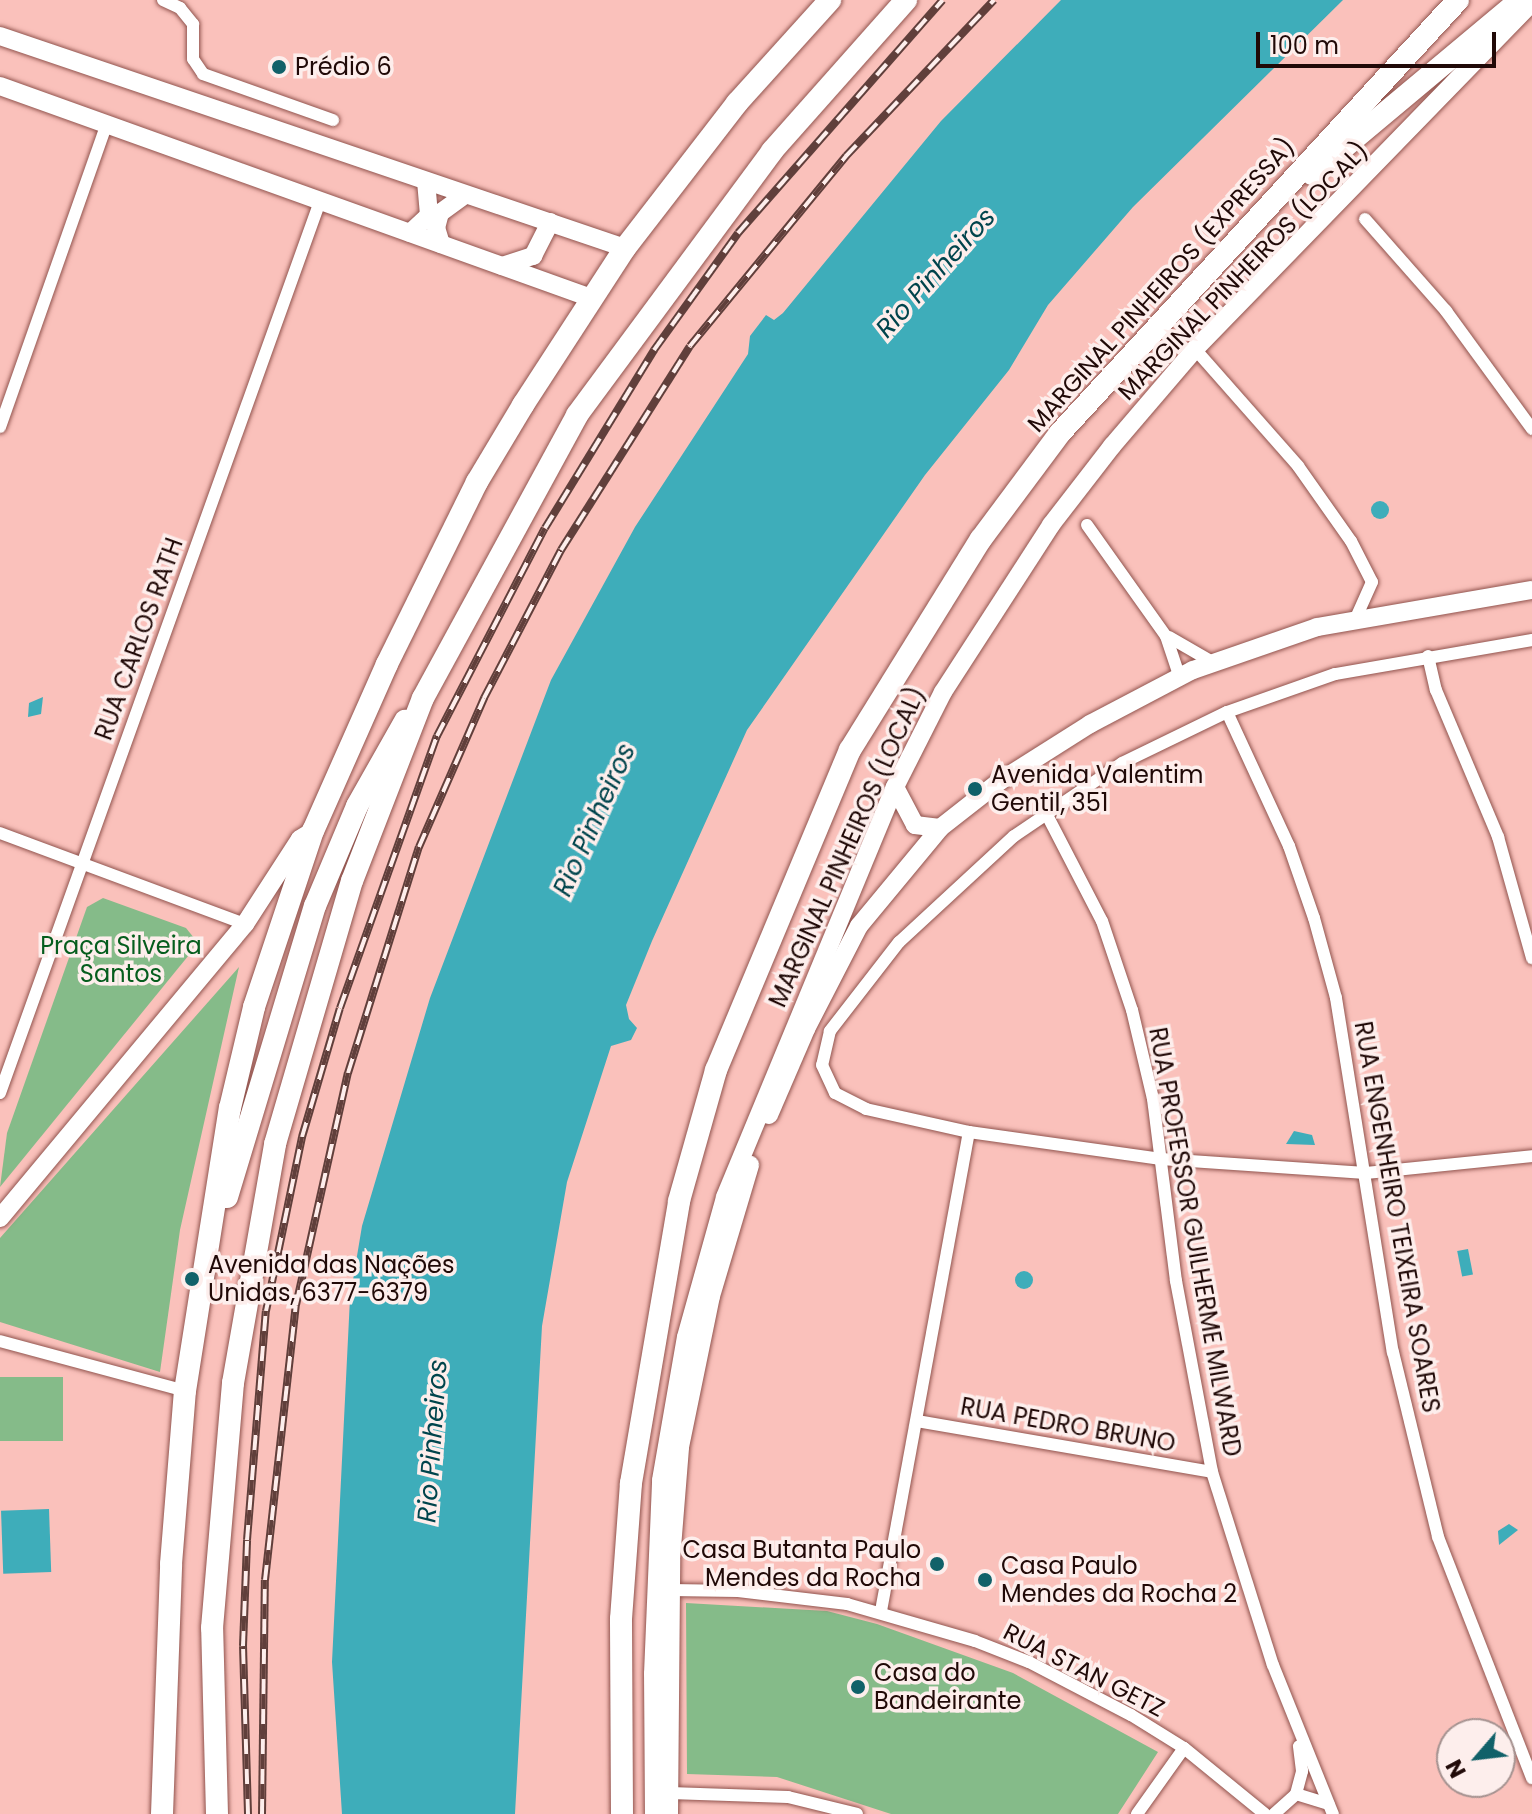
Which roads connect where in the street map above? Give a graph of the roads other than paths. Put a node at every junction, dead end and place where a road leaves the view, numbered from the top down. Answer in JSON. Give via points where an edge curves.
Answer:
{"nodes":[{"id":1,"x":163,"y":0,"type":"edge"},
{"id":2,"x":830,"y":0,"type":"edge"},
{"id":3,"x":906,"y":0,"type":"edge"},
{"id":4,"x":1458,"y":0,"type":"edge"},
{"id":5,"x":1520,"y":0,"type":"edge"},
{"id":6,"x":1532,"y":2,"type":"edge"},
{"id":7,"x":0,"y":36,"type":"edge"},
{"id":8,"x":0,"y":86,"type":"edge"},
{"id":9,"x":333,"y":120,"type":"dead end"},
{"id":10,"x":107,"y":123,"type":"junction"},
{"id":11,"x":426,"y":182,"type":"junction"},
{"id":12,"x":465,"y":195,"type":"junction"},
{"id":13,"x":320,"y":201,"type":"junction"},
{"id":14,"x":1257,"y":216,"type":"junction"},
{"id":15,"x":1365,"y":219,"type":"dead end"},
{"id":16,"x":550,"y":222,"type":"junction"},
{"id":17,"x":410,"y":233,"type":"junction"},
{"id":18,"x":441,"y":244,"type":"junction"},
{"id":19,"x":625,"y":248,"type":"junction"},
{"id":20,"x":502,"y":266,"type":"junction"},
{"id":21,"x":591,"y":298,"type":"junction"},
{"id":22,"x":1195,"y":349,"type":"junction"},
{"id":23,"x":0,"y":427,"type":"edge"},
{"id":24,"x":1532,"y":429,"type":"edge"},
{"id":25,"x":1087,"y":525,"type":"dead end"},
{"id":26,"x":1532,"y":590,"type":"edge"},
{"id":27,"x":1355,"y":620,"type":"junction"},
{"id":28,"x":1166,"y":636,"type":"junction"},
{"id":29,"x":1532,"y":640,"type":"edge"},
{"id":30,"x":1428,"y":656,"type":"junction"},
{"id":31,"x":1214,"y":663,"type":"junction"},
{"id":32,"x":1179,"y":675,"type":"junction"},
{"id":33,"x":423,"y":698,"type":"junction"},
{"id":34,"x":1227,"y":712,"type":"junction"},
{"id":35,"x":895,"y":787,"type":"junction"},
{"id":36,"x":1047,"y":815,"type":"junction"},
{"id":37,"x":940,"y":828,"type":"junction"},
{"id":38,"x":313,"y":831,"type":"junction"},
{"id":39,"x":0,"y":833,"type":"edge"},
{"id":40,"x":82,"y":862,"type":"junction"},
{"id":41,"x":245,"y":924,"type":"junction"},
{"id":42,"x":1532,"y":958,"type":"edge"},
{"id":43,"x":0,"y":1093,"type":"edge"},
{"id":44,"x":969,"y":1132,"type":"junction"},
{"id":45,"x":1532,"y":1156,"type":"edge"},
{"id":46,"x":1161,"y":1159,"type":"junction"},
{"id":47,"x":1366,"y":1173,"type":"junction"},
{"id":48,"x":8,"y":1198,"type":"edge"},
{"id":49,"x":0,"y":1218,"type":"edge"},
{"id":50,"x":214,"y":1232,"type":"junction"},
{"id":51,"x":0,"y":1341,"type":"edge"},
{"id":52,"x":185,"y":1391,"type":"junction"},
{"id":53,"x":917,"y":1421,"type":"junction"},
{"id":54,"x":1212,"y":1472,"type":"junction"},
{"id":55,"x":670,"y":1590,"type":"junction"},
{"id":56,"x":881,"y":1611,"type":"junction"},
{"id":57,"x":1297,"y":1731,"type":"junction"},
{"id":58,"x":1184,"y":1748,"type":"junction"},
{"id":59,"x":1532,"y":1778,"type":"edge"},
{"id":60,"x":670,"y":1793,"type":"junction"},
{"id":61,"x":1296,"y":1794,"type":"junction"},
{"id":62,"x":1331,"y":1809,"type":"edge"},
{"id":63,"x":162,"y":1814,"type":"edge"},
{"id":64,"x":217,"y":1814,"type":"edge"},
{"id":65,"x":622,"y":1814,"type":"edge"},
{"id":66,"x":654,"y":1814,"type":"edge"},
{"id":67,"x":669,"y":1814,"type":"edge"},
{"id":68,"x":857,"y":1814,"type":"edge"},
{"id":69,"x":1137,"y":1814,"type":"edge"},
{"id":70,"x":1265,"y":1814,"type":"edge"},
{"id":71,"x":1274,"y":1814,"type":"edge"}],
"edges":[{"from":1,"to":9,"type":"street","via":[[180,8],[193,24],[193,59],[203,74]]},
{"from":2,"to":19,"type":"highway","via":[[737,103]]},
{"from":3,"to":33,"type":"highway","via":[[772,151],[624,346],[540,477]]},
{"from":4,"to":14,"type":"highway","name":"MARGINAL PINHEIROS (EXPRESSA)"},
{"from":5,"to":14,"type":"highway"},
{"from":6,"to":22,"type":"main road","name":"MARGINAL PINHEIROS (LOCAL)"},
{"from":7,"to":11,"type":"main road"},
{"from":8,"to":10,"type":"main road"},
{"from":10,"to":13,"type":"main road"},
{"from":10,"to":23,"type":"street"},
{"from":11,"to":12,"type":"main road"},
{"from":11,"to":17,"type":"main road","via":[[429,215]]},
{"from":12,"to":16,"type":"main road"},
{"from":12,"to":18,"type":"main road","via":[[440,213],[436,228]]},
{"from":13,"to":17,"type":"main road"},
{"from":13,"to":40,"type":"street","name":"RUA CARLOS RATH"},
{"from":14,"to":65,"type":"highway","name":"MARGINAL PINHEIROS (EXPRESSA)","via":[[1088,400],[981,539],[850,750],[716,1070],[679,1201],[631,1483],[621,1619]]},
{"from":15,"to":24,"type":"street","via":[[1446,311]]},
{"from":16,"to":19,"type":"main road"},
{"from":16,"to":20,"type":"main road","via":[[533,256]]},
{"from":17,"to":18,"type":"main road"},
{"from":18,"to":20,"type":"main road"},
{"from":19,"to":21,"type":"highway"},
{"from":20,"to":21,"type":"main road"},
{"from":21,"to":38,"type":"highway","via":[[477,482],[387,664]]},
{"from":22,"to":27,"type":"street","via":[[1298,466],[1351,541],[1372,582]]},
{"from":22,"to":35,"type":"main road","name":"MARGINAL PINHEIROS (LOCAL)","via":[[1051,525],[943,692]]},
{"from":25,"to":28,"type":"street"},
{"from":26,"to":27,"type":"main road"},
{"from":27,"to":31,"type":"main road"},
{"from":28,"to":31,"type":"street"},
{"from":28,"to":32,"type":"street"},
{"from":29,"to":30,"type":"street"},
{"from":30,"to":34,"type":"street","via":[[1335,674]]},
{"from":30,"to":42,"type":"street","via":[[1436,690],[1498,837]]},
{"from":31,"to":32,"type":"main road"},
{"from":32,"to":37,"type":"main road","via":[[1045,752]]},
{"from":33,"to":50,"type":"highway","via":[[386,748],[315,906],[245,1150]]},
{"from":33,"to":64,"type":"highway","via":[[352,881],[275,1144],[253,1249],[219,1497],[212,1628]]},
{"from":34,"to":36,"type":"street","via":[[1122,763]]},
{"from":34,"to":47,"type":"street","name":"RUA ENGENHEIRO TEIXEIRA SOARES","via":[[1289,846],[1314,918],[1336,998]]},
{"from":35,"to":37,"type":"main road","via":[[915,825]]},
{"from":35,"to":66,"type":"main road","name":"MARGINAL PINHEIROS (LOCAL)","via":[[730,1183],[686,1337],[661,1480]]},
{"from":36,"to":44,"type":"street","via":[[954,886],[899,942],[849,1001],[822,1051],[825,1079],[848,1103]]},
{"from":36,"to":46,"type":"street","name":"RUA PROFESSOR GUILHERME MILWARD","via":[[1102,921],[1132,1010]]},
{"from":37,"to":55,"type":"main road","via":[[885,891],[838,961],[744,1180],[695,1364],[674,1501]]},
{"from":38,"to":41,"type":"main road","via":[[300,839]]},
{"from":38,"to":50,"type":"highway","via":[[254,1007],[230,1108]]},
{"from":39,"to":40,"type":"street"},
{"from":40,"to":41,"type":"street"},
{"from":40,"to":43,"type":"street","name":"RUA CARLOS RATH"},
{"from":41,"to":48,"type":"main road"},
{"from":44,"to":46,"type":"street"},
{"from":44,"to":53,"type":"street"},
{"from":45,"to":47,"type":"street"},
{"from":46,"to":47,"type":"street"},
{"from":46,"to":54,"type":"street","name":"RUA PROFESSOR GUILHERME MILWARD","via":[[1176,1281]]},
{"from":47,"to":59,"type":"street","name":"RUA ENGENHEIRO TEIXEIRA SOARES","via":[[1393,1352],[1438,1537]]},
{"from":48,"to":49,"type":"main road"},
{"from":50,"to":52,"type":"highway"},
{"from":51,"to":52,"type":"street"},
{"from":52,"to":63,"type":"highway","via":[[171,1564]]},
{"from":53,"to":54,"type":"street","name":"RUA PEDRO BRUNO"},
{"from":53,"to":56,"type":"street"},
{"from":54,"to":57,"type":"street","name":"RUA PROFESSOR GUILHERME MILWARD"},
{"from":55,"to":56,"type":"street","name":"RUA STAN GETZ","via":[[778,1594]]},
{"from":55,"to":60,"type":"main road"},
{"from":56,"to":58,"type":"street","name":"RUA STAN GETZ","via":[[1029,1662]]},
{"from":57,"to":61,"type":"street","name":"RUA PROFESSOR GUILHERME MILWARD","via":[[1302,1771]]},
{"from":57,"to":62,"type":"street","name":"RUA PROFESSOR GUILHERME MILWARD"},
{"from":58,"to":69,"type":"street"},
{"from":58,"to":70,"type":"street","name":"RUA STAN GETZ"},
{"from":60,"to":67,"type":"main road"},
{"from":60,"to":68,"type":"street","via":[[788,1797]]},
{"from":61,"to":62,"type":"street"},
{"from":61,"to":71,"type":"street"}]}
